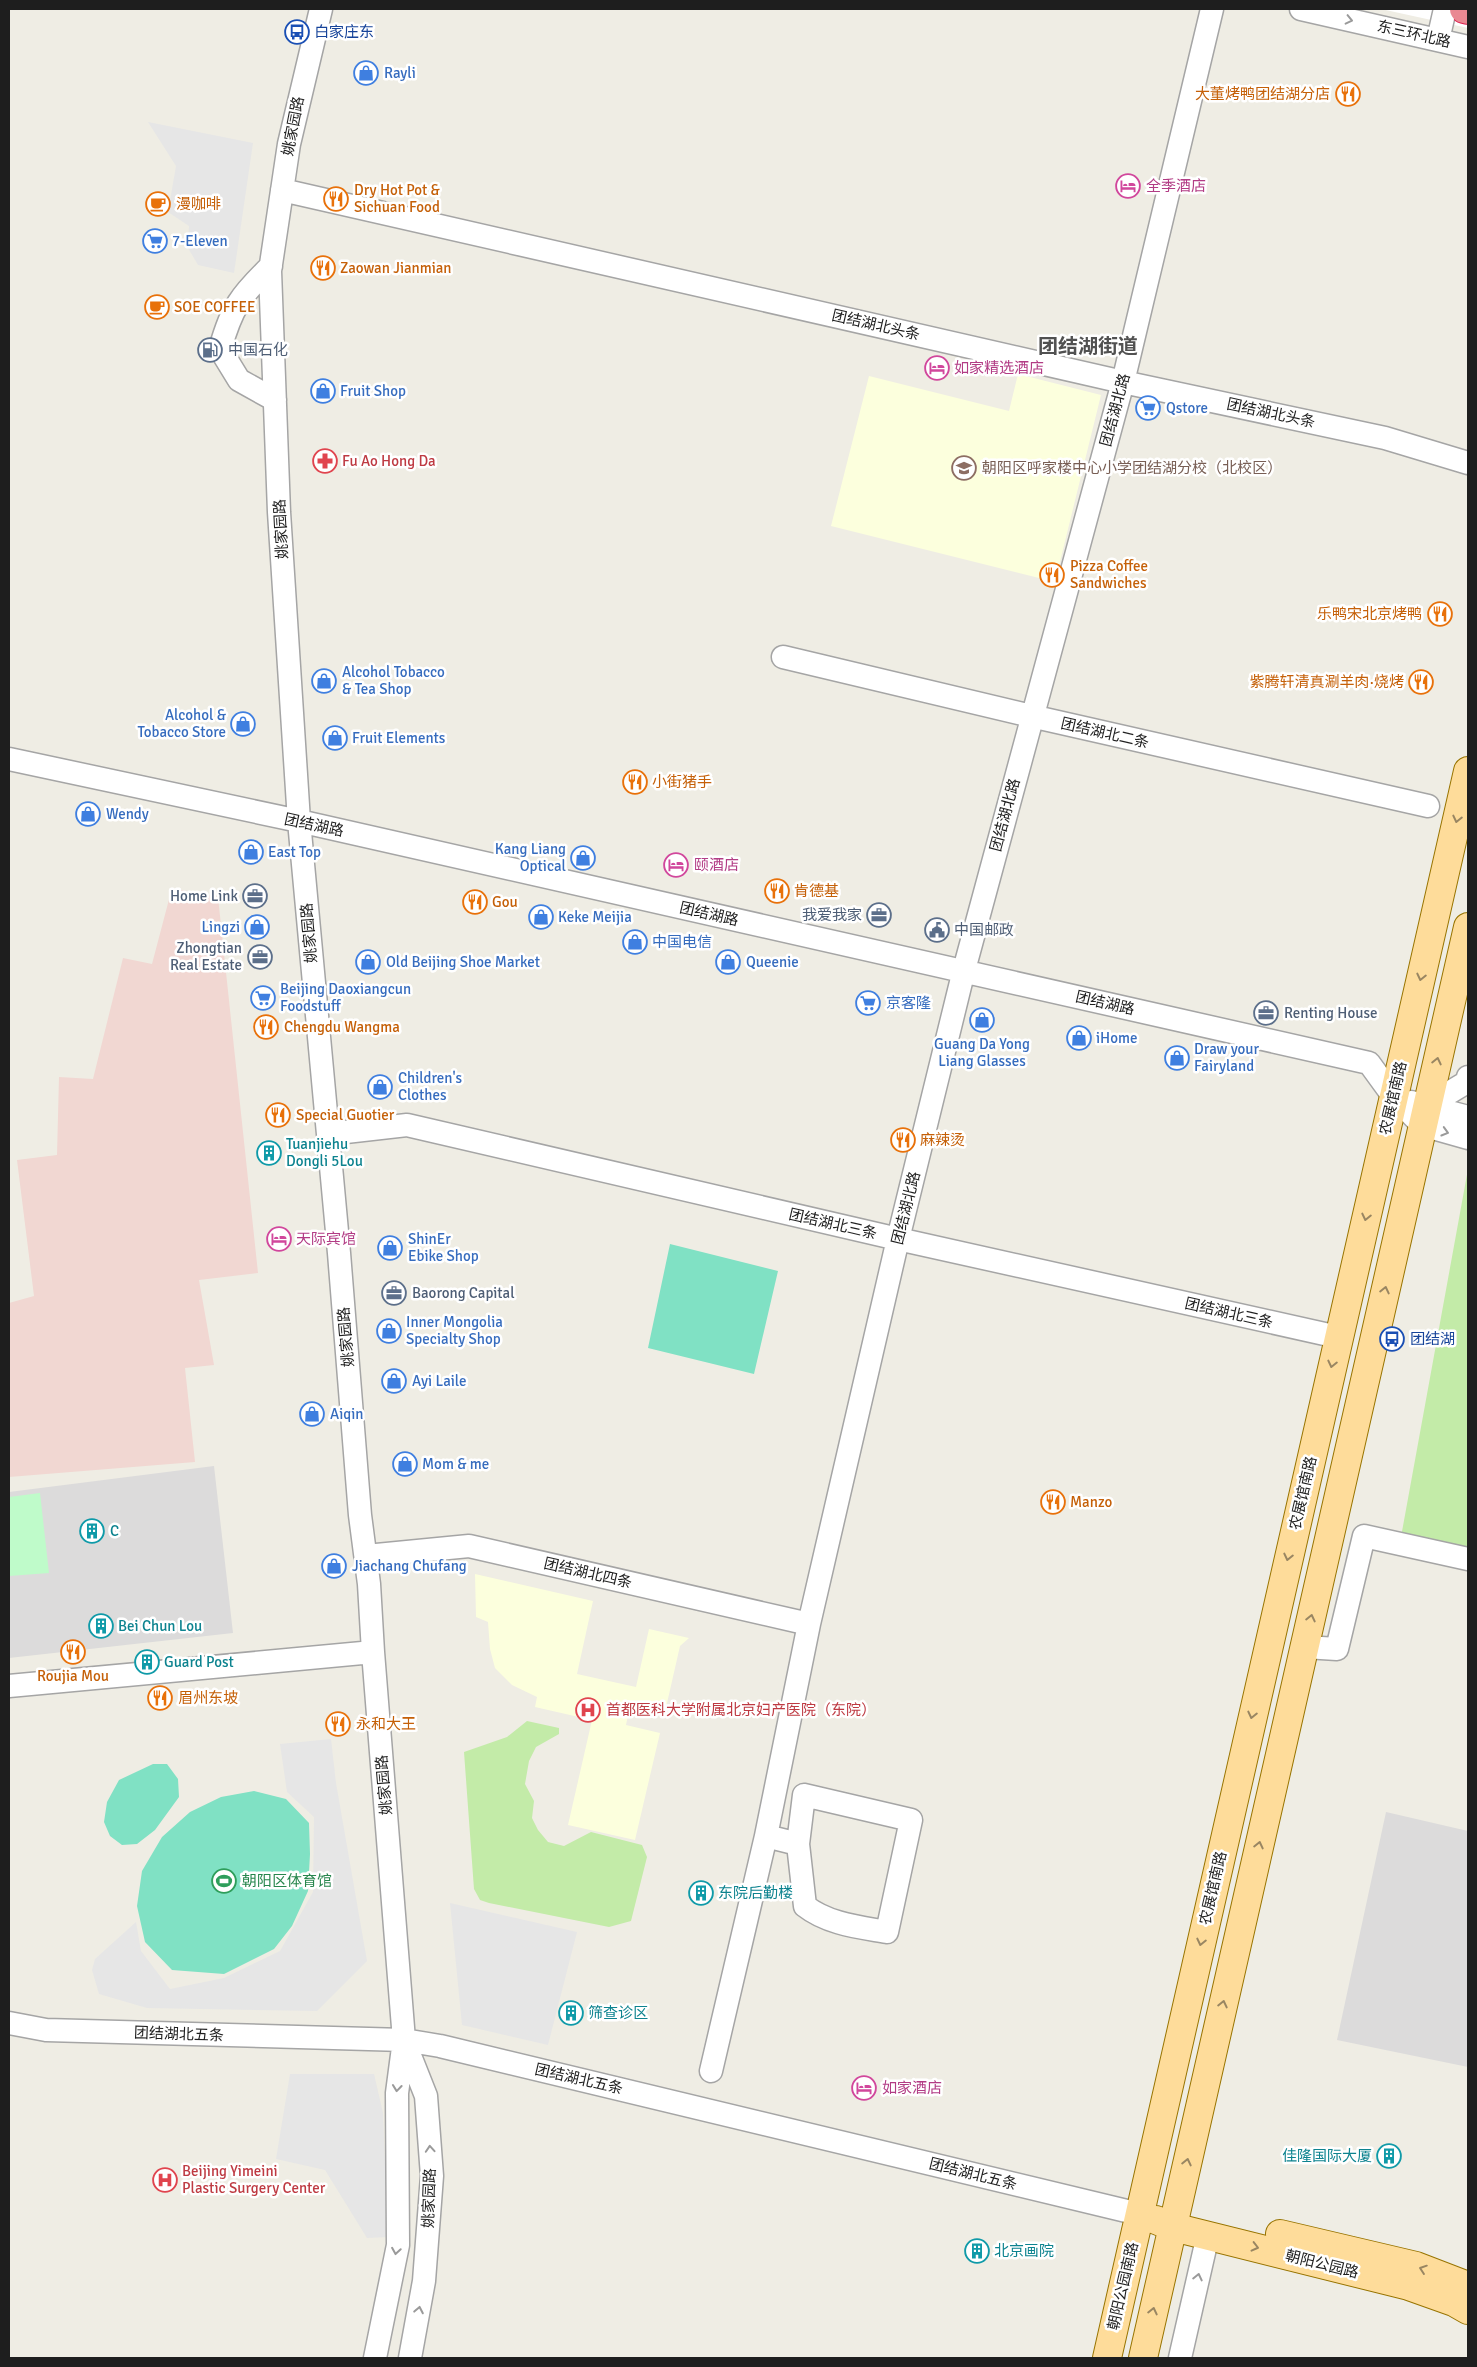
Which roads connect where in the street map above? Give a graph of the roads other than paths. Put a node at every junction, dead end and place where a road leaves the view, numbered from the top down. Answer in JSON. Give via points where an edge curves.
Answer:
{"nodes":[{"id":1,"x":321,"y":9,"type":"edge"},
{"id":2,"x":1212,"y":9,"type":"edge"},
{"id":3,"x":1301,"y":9,"type":"edge"},
{"id":4,"x":1444,"y":9,"type":"edge"},
{"id":5,"x":1464,"y":9,"type":"edge"},
{"id":6,"x":1468,"y":10,"type":"edge"},
{"id":7,"x":1438,"y":40,"type":"junction"},
{"id":8,"x":1468,"y":47,"type":"edge"},
{"id":9,"x":282,"y":190,"type":"junction"},
{"id":10,"x":271,"y":266,"type":"junction"},
{"id":11,"x":1122,"y":382,"type":"junction"},
{"id":12,"x":275,"y":400,"type":"junction"},
{"id":13,"x":1468,"y":464,"type":"edge"},
{"id":14,"x":783,"y":657,"type":"dead end"},
{"id":15,"x":1031,"y":716,"type":"junction"},
{"id":16,"x":9,"y":759,"type":"edge"},
{"id":17,"x":1468,"y":771,"type":"edge"},
{"id":18,"x":1428,"y":806,"type":"dead end"},
{"id":19,"x":299,"y":822,"type":"junction"},
{"id":20,"x":1468,"y":927,"type":"edge"},
{"id":21,"x":964,"y":970,"type":"junction"},
{"id":22,"x":1468,"y":1077,"type":"edge"},
{"id":23,"x":1393,"y":1096,"type":"junction"},
{"id":24,"x":1425,"y":1116,"type":"junction"},
{"id":25,"x":1468,"y":1117,"type":"edge"},
{"id":26,"x":328,"y":1134,"type":"junction"},
{"id":27,"x":1468,"y":1138,"type":"edge"},
{"id":28,"x":898,"y":1240,"type":"junction"},
{"id":29,"x":1338,"y":1337,"type":"junction"},
{"id":30,"x":366,"y":1556,"type":"junction"},
{"id":31,"x":1468,"y":1559,"type":"edge"},
{"id":32,"x":808,"y":1624,"type":"junction"},
{"id":33,"x":1305,"y":1646,"type":"junction"},
{"id":34,"x":373,"y":1652,"type":"junction"},
{"id":35,"x":9,"y":1686,"type":"edge"},
{"id":36,"x":766,"y":1836,"type":"junction"},
{"id":37,"x":798,"y":1844,"type":"junction"},
{"id":38,"x":9,"y":2023,"type":"edge"},
{"id":39,"x":404,"y":2040,"type":"junction"},
{"id":40,"x":711,"y":2071,"type":"dead end"},
{"id":41,"x":1139,"y":2214,"type":"junction"},
{"id":42,"x":1174,"y":2218,"type":"junction"},
{"id":43,"x":1208,"y":2235,"type":"junction"},
{"id":44,"x":1468,"y":2286,"type":"edge"},
{"id":45,"x":1468,"y":2310,"type":"edge"},
{"id":46,"x":375,"y":2358,"type":"edge"},
{"id":47,"x":410,"y":2358,"type":"edge"},
{"id":48,"x":1107,"y":2358,"type":"edge"},
{"id":49,"x":1143,"y":2358,"type":"edge"},
{"id":50,"x":1180,"y":2358,"type":"edge"}],
"edges":[{"from":1,"to":9,"type":"street","name":"姚家园路","via":[[296,105]]},
{"from":2,"to":11,"type":"street","name":"团结湖北路"},
{"from":3,"to":7,"type":"street","name":"东三环北路","one_way":true},
{"from":4,"to":7,"type":"street"},
{"from":5,"to":6,"type":"highway"},
{"from":7,"to":8,"type":"street","name":"东三环北路"},
{"from":9,"to":10,"type":"street","name":"姚家园路"},
{"from":9,"to":11,"type":"street","name":"团结湖北头条"},
{"from":10,"to":12,"type":"street","name":"姚家园路"},
{"from":10,"to":12,"type":"street","via":[[246,290],[234,310],[220,349],[239,380]]},
{"from":11,"to":13,"type":"street","name":"团结湖北头条","via":[[1385,438]]},
{"from":11,"to":15,"type":"street","name":"团结湖北路"},
{"from":12,"to":19,"type":"street","name":"姚家园路"},
{"from":14,"to":15,"type":"street","name":"团结湖北二条"},
{"from":15,"to":18,"type":"street","name":"团结湖北二条"},
{"from":15,"to":21,"type":"street","name":"团结湖北路"},
{"from":16,"to":19,"type":"street","name":"团结湖路"},
{"from":17,"to":23,"type":"main road","name":"农展馆南路","one_way":true},
{"from":19,"to":21,"type":"street","name":"团结湖路"},
{"from":19,"to":26,"type":"street","name":"姚家园路"},
{"from":24,"to":20,"type":"main road","one_way":true},
{"from":21,"to":23,"type":"street","name":"团结湖路","via":[[1369,1063]]},
{"from":21,"to":28,"type":"street","name":"团结湖北路"},
{"from":22,"to":24,"type":"street","via":[[1467,1082]]},
{"from":23,"to":24,"type":"street","name":"团结湖路"},
{"from":23,"to":29,"type":"main road","name":"农展馆南路","one_way":true},
{"from":24,"to":25,"type":"street"},
{"from":24,"to":27,"type":"street","one_way":true},
{"from":33,"to":24,"type":"main road","one_way":true},
{"from":26,"to":28,"type":"street","name":"团结湖北三条","via":[[407,1125]]},
{"from":26,"to":30,"type":"street","name":"姚家园路"},
{"from":28,"to":29,"type":"street","name":"团结湖北三条"},
{"from":28,"to":32,"type":"street","name":"团结湖北路"},
{"from":29,"to":41,"type":"main road","name":"农展馆南路","one_way":true},
{"from":30,"to":32,"type":"street","name":"团结湖北四条","via":[[469,1546]]},
{"from":30,"to":34,"type":"street","name":"姚家园路"},
{"from":31,"to":33,"type":"street","via":[[1364,1536],[1337,1649]]},
{"from":32,"to":36,"type":"street","name":"团结湖北路"},
{"from":42,"to":33,"type":"main road","one_way":true},
{"from":34,"to":35,"type":"street"},
{"from":34,"to":39,"type":"street","name":"姚家园路"},
{"from":36,"to":37,"type":"street"},
{"from":36,"to":40,"type":"street","name":"团结湖北路"},
{"from":37,"to":37,"type":"street","via":[[805,1906],[816,1915],[841,1923],[887,1932],[911,1820],[804,1795]]},
{"from":38,"to":39,"type":"street","name":"团结湖北五条","via":[[46,2030]]},
{"from":39,"to":41,"type":"street","name":"团结湖北五条","via":[[449,2048]]},
{"from":39,"to":46,"type":"street","name":"姚家园路","one_way":true,"via":[[396,2093],[398,2246]]},
{"from":47,"to":39,"type":"street","name":"姚家园路","one_way":true,"via":[[424,2281],[432,2176],[426,2096]]},
{"from":41,"to":42,"type":"main road"},
{"from":41,"to":48,"type":"main road","name":"朝阳公园南路"},
{"from":42,"to":43,"type":"main road","name":"朝阳公园路"},
{"from":44,"to":42,"type":"main road","name":"朝阳公园路","one_way":true,"via":[[1416,2266]]},
{"from":49,"to":42,"type":"main road","one_way":true},
{"from":43,"to":45,"type":"main road","name":"朝阳公园路","one_way":true,"via":[[1409,2286]]},
{"from":50,"to":43,"type":"street","one_way":true}]}
